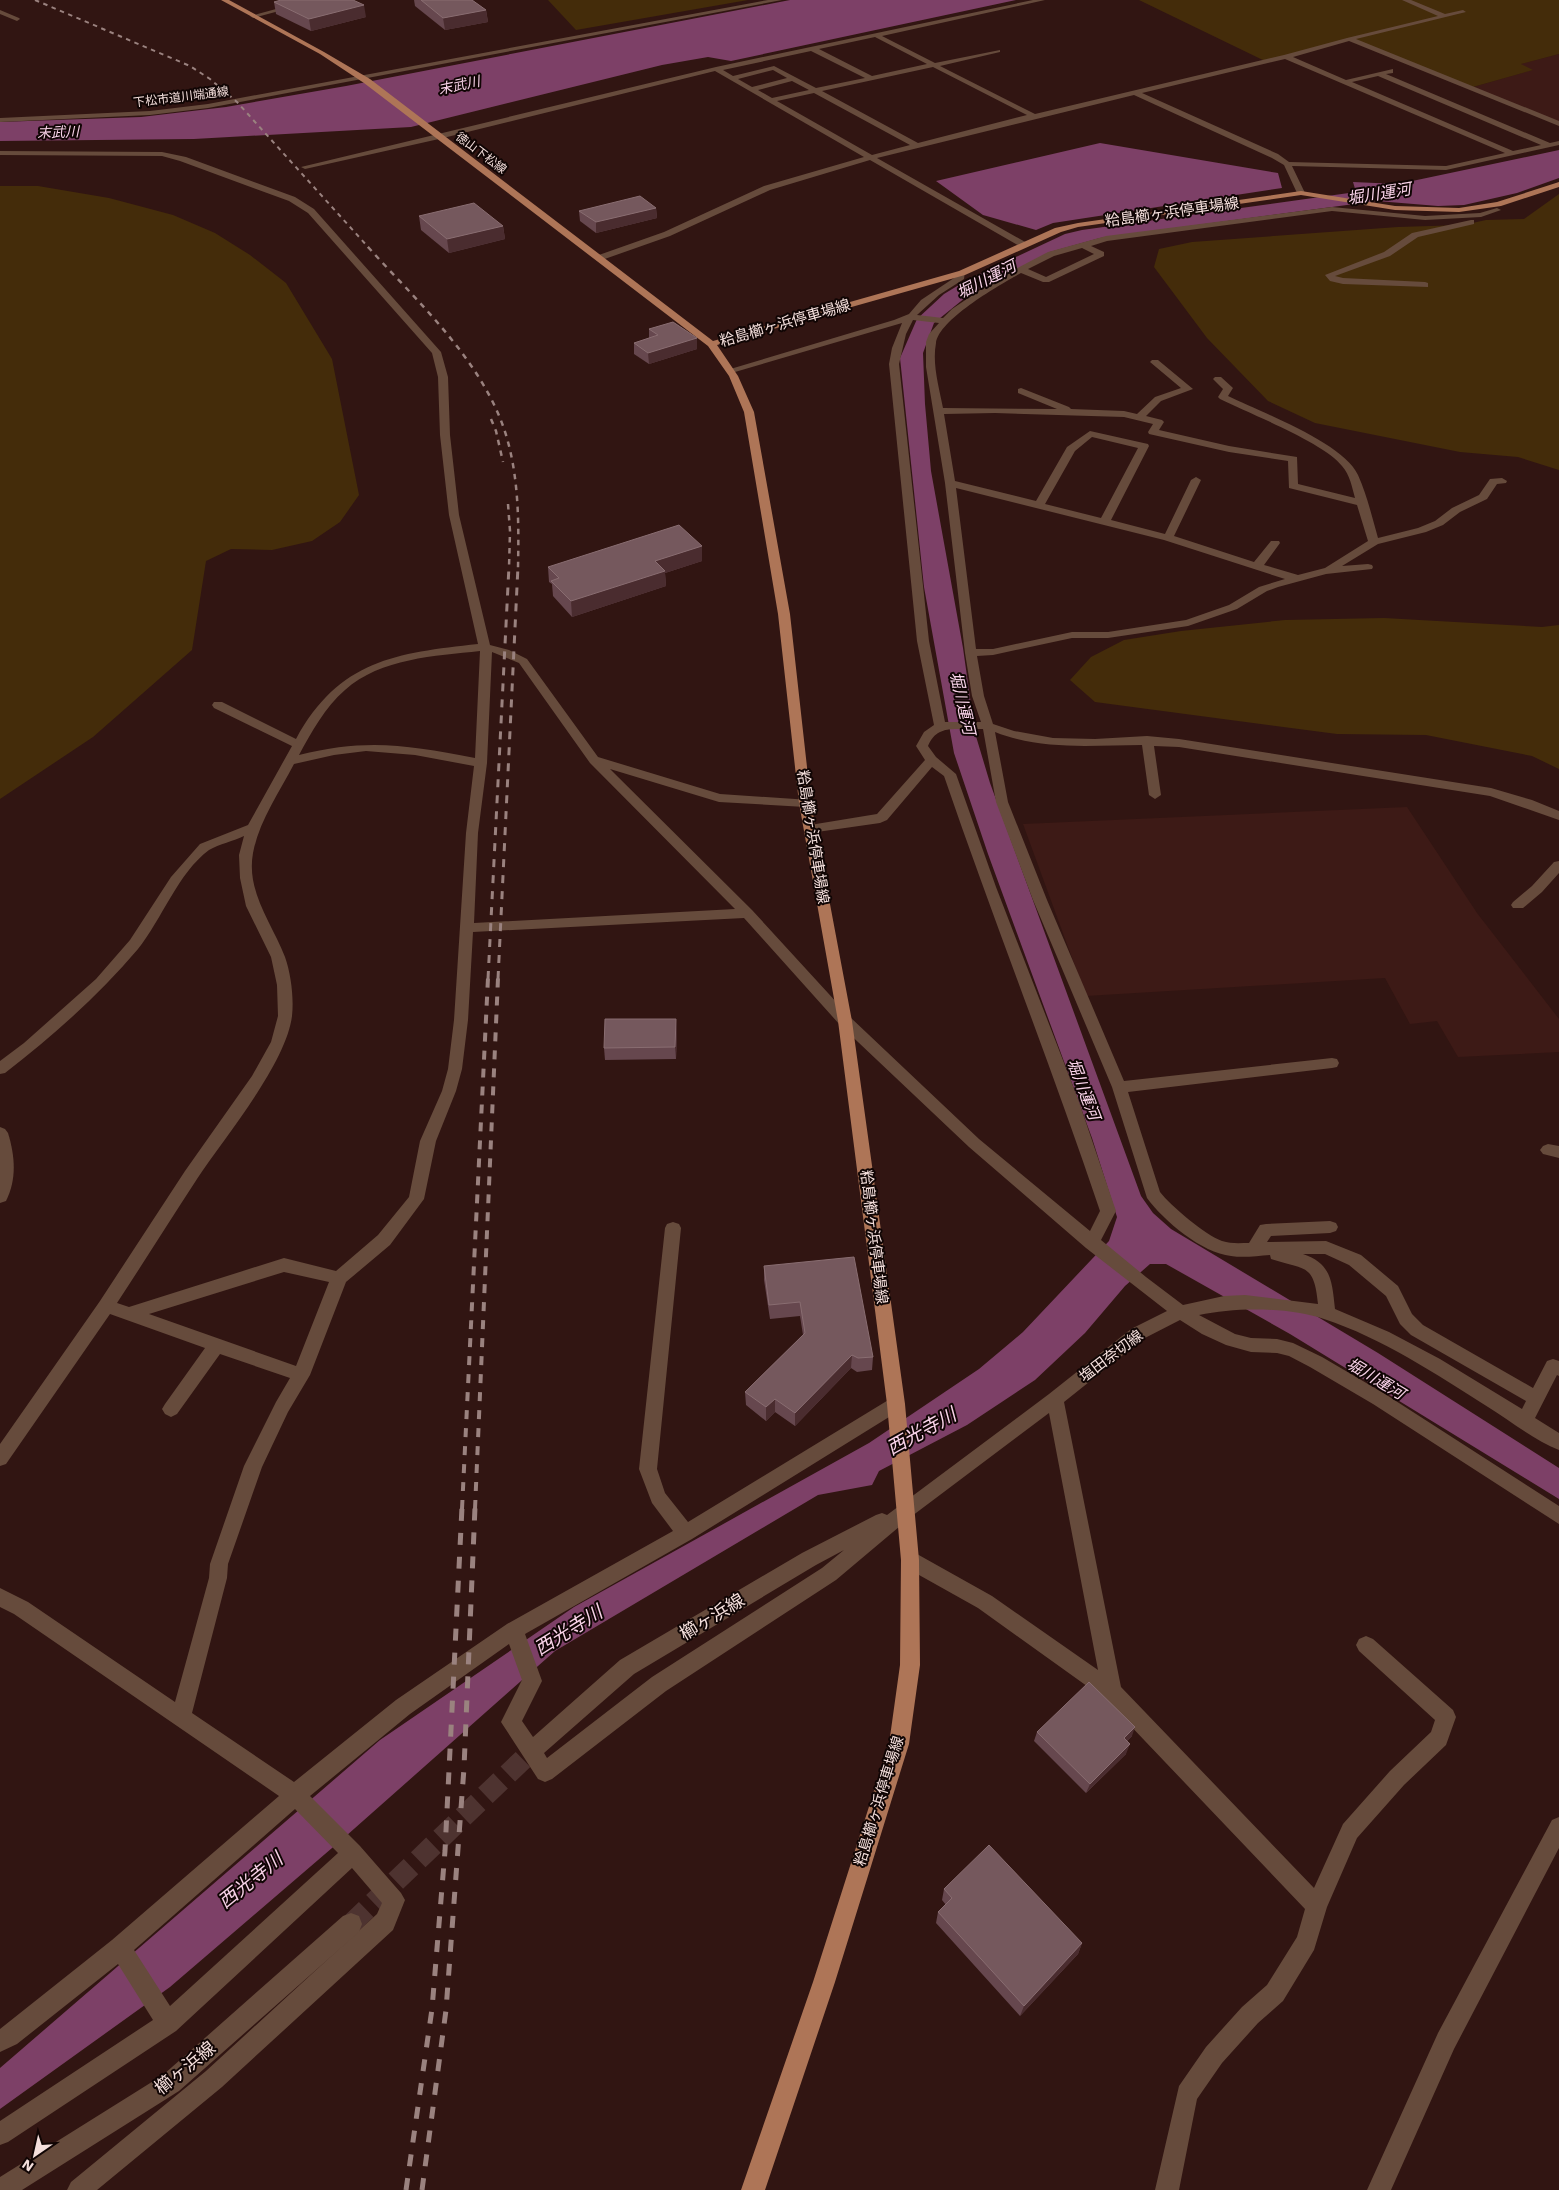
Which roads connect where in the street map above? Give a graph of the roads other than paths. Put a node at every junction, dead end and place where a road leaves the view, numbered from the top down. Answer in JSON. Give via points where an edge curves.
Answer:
{"nodes":[{"id":1,"x":224,"y":0,"type":"edge"},
{"id":2,"x":317,"y":0,"type":"edge"},
{"id":3,"x":779,"y":0,"type":"edge"},
{"id":4,"x":1042,"y":0,"type":"edge"},
{"id":5,"x":1405,"y":0,"type":"edge"},
{"id":6,"x":1424,"y":8,"type":"junction"},
{"id":7,"x":0,"y":12,"type":"edge"},
{"id":8,"x":1463,"y":12,"type":"dead end"},
{"id":9,"x":1455,"y":13,"type":"junction"},
{"id":10,"x":253,"y":16,"type":"junction"},
{"id":11,"x":1444,"y":16,"type":"junction"},
{"id":12,"x":17,"y":18,"type":"dead end"},
{"id":13,"x":875,"y":35,"type":"junction"},
{"id":14,"x":1349,"y":39,"type":"junction"},
{"id":15,"x":811,"y":48,"type":"junction"},
{"id":16,"x":998,"y":51,"type":"dead end"},
{"id":17,"x":1286,"y":57,"type":"junction"},
{"id":18,"x":934,"y":65,"type":"junction"},
{"id":19,"x":1415,"y":65,"type":"junction"},
{"id":20,"x":716,"y":69,"type":"junction"},
{"id":21,"x":1379,"y":74,"type":"junction"},
{"id":22,"x":732,"y":78,"type":"junction"},
{"id":23,"x":795,"y":78,"type":"junction"},
{"id":24,"x":870,"y":78,"type":"junction"},
{"id":25,"x":365,"y":79,"type":"junction"},
{"id":26,"x":1345,"y":82,"type":"junction"},
{"id":27,"x":752,"y":89,"type":"junction"},
{"id":28,"x":816,"y":90,"type":"junction"},
{"id":29,"x":1136,"y":93,"type":"junction"},
{"id":30,"x":771,"y":100,"type":"junction"},
{"id":31,"x":1516,"y":105,"type":"junction"},
{"id":32,"x":1498,"y":110,"type":"dead end"},
{"id":33,"x":1489,"y":113,"type":"dead end"},
{"id":34,"x":1034,"y":116,"type":"junction"},
{"id":35,"x":1480,"y":116,"type":"junction"},
{"id":36,"x":0,"y":120,"type":"edge"},
{"id":37,"x":1559,"y":124,"type":"edge"},
{"id":38,"x":1448,"y":125,"type":"junction"},
{"id":39,"x":435,"y":134,"type":"junction"},
{"id":40,"x":1559,"y":138,"type":"edge"},
{"id":41,"x":1559,"y":143,"type":"edge"},
{"id":42,"x":1545,"y":144,"type":"junction"},
{"id":43,"x":918,"y":146,"type":"junction"},
{"id":44,"x":1509,"y":151,"type":"junction"},
{"id":45,"x":0,"y":153,"type":"edge"},
{"id":46,"x":872,"y":157,"type":"junction"},
{"id":47,"x":1287,"y":164,"type":"junction"},
{"id":48,"x":305,"y":167,"type":"dead end"},
{"id":49,"x":1559,"y":184,"type":"edge"},
{"id":50,"x":1301,"y":193,"type":"junction"},
{"id":51,"x":1496,"y":208,"type":"junction"},
{"id":52,"x":1082,"y":244,"type":"junction"},
{"id":53,"x":1024,"y":245,"type":"junction"},
{"id":54,"x":599,"y":258,"type":"junction"},
{"id":55,"x":1022,"y":270,"type":"junction"},
{"id":56,"x":962,"y":273,"type":"junction"},
{"id":57,"x":1425,"y":285,"type":"dead end"},
{"id":58,"x":913,"y":315,"type":"junction"},
{"id":59,"x":942,"y":320,"type":"junction"},
{"id":60,"x":711,"y":344,"type":"junction"},
{"id":61,"x":1155,"y":362,"type":"dead end"},
{"id":62,"x":732,"y":370,"type":"junction"},
{"id":63,"x":1218,"y":379,"type":"dead end"},
{"id":64,"x":1021,"y":391,"type":"dead end"},
{"id":65,"x":939,"y":411,"type":"junction"},
{"id":66,"x":1076,"y":414,"type":"junction"},
{"id":67,"x":1140,"y":417,"type":"junction"},
{"id":68,"x":1196,"y":480,"type":"dead end"},
{"id":69,"x":1502,"y":480,"type":"dead end"},
{"id":70,"x":950,"y":483,"type":"junction"},
{"id":71,"x":1362,"y":503,"type":"junction"},
{"id":72,"x":1039,"y":505,"type":"junction"},
{"id":73,"x":1105,"y":521,"type":"junction"},
{"id":74,"x":1168,"y":538,"type":"junction"},
{"id":75,"x":1374,"y":542,"type":"junction"},
{"id":76,"x":1275,"y":544,"type":"dead end"},
{"id":77,"x":1256,"y":567,"type":"junction"},
{"id":78,"x":1368,"y":567,"type":"dead end"},
{"id":79,"x":1326,"y":571,"type":"junction"},
{"id":80,"x":1295,"y":578,"type":"junction"},
{"id":81,"x":485,"y":647,"type":"junction"},
{"id":82,"x":970,"y":653,"type":"junction"},
{"id":83,"x":218,"y":705,"type":"dead end"},
{"id":84,"x":984,"y":726,"type":"junction"},
{"id":85,"x":943,"y":727,"type":"junction"},
{"id":86,"x":1147,"y":740,"type":"junction"},
{"id":87,"x":299,"y":745,"type":"junction"},
{"id":88,"x":594,"y":760,"type":"junction"},
{"id":89,"x":931,"y":760,"type":"junction"},
{"id":90,"x":288,"y":762,"type":"junction"},
{"id":91,"x":481,"y":763,"type":"junction"},
{"id":92,"x":1155,"y":795,"type":"dead end"},
{"id":93,"x":805,"y":804,"type":"junction"},
{"id":94,"x":1559,"y":816,"type":"edge"},
{"id":95,"x":252,"y":828,"type":"junction"},
{"id":96,"x":810,"y":829,"type":"junction"},
{"id":97,"x":1559,"y":865,"type":"edge"},
{"id":98,"x":1518,"y":905,"type":"dead end"},
{"id":99,"x":747,"y":913,"type":"junction"},
{"id":100,"x":467,"y":928,"type":"junction"},
{"id":101,"x":845,"y":1021,"type":"junction"},
{"id":102,"x":1332,"y":1063,"type":"dead end"},
{"id":103,"x":0,"y":1069,"type":"edge"},
{"id":104,"x":1119,"y":1087,"type":"junction"},
{"id":105,"x":0,"y":1133,"type":"edge"},
{"id":106,"x":0,"y":1197,"type":"edge"},
{"id":107,"x":1330,"y":1227,"type":"dead end"},
{"id":108,"x":674,"y":1228,"type":"dead end"},
{"id":109,"x":1092,"y":1243,"type":"junction"},
{"id":110,"x":1254,"y":1249,"type":"junction"},
{"id":111,"x":339,"y":1278,"type":"junction"},
{"id":112,"x":106,"y":1306,"type":"junction"},
{"id":113,"x":1181,"y":1312,"type":"junction"},
{"id":114,"x":1328,"y":1313,"type":"junction"},
{"id":115,"x":129,"y":1314,"type":"junction"},
{"id":116,"x":217,"y":1345,"type":"junction"},
{"id":117,"x":1559,"y":1369,"type":"edge"},
{"id":118,"x":301,"y":1375,"type":"junction"},
{"id":119,"x":1536,"y":1398,"type":"junction"},
{"id":120,"x":1055,"y":1399,"type":"junction"},
{"id":121,"x":896,"y":1404,"type":"junction"},
{"id":122,"x":171,"y":1409,"type":"dead end"},
{"id":123,"x":1525,"y":1420,"type":"junction"},
{"id":124,"x":1559,"y":1442,"type":"edge"},
{"id":125,"x":0,"y":1458,"type":"edge"},
{"id":126,"x":906,"y":1510,"type":"junction"},
{"id":127,"x":1559,"y":1516,"type":"edge"},
{"id":128,"x":686,"y":1533,"type":"junction"},
{"id":129,"x":910,"y":1560,"type":"junction"},
{"id":130,"x":0,"y":1597,"type":"edge"},
{"id":131,"x":514,"y":1630,"type":"junction"},
{"id":132,"x":1366,"y":1645,"type":"dead end"},
{"id":133,"x":1112,"y":1692,"type":"junction"},
{"id":134,"x":181,"y":1716,"type":"junction"},
{"id":135,"x":534,"y":1749,"type":"tunnel mouth"},
{"id":136,"x":294,"y":1795,"type":"junction"},
{"id":137,"x":1559,"y":1827,"type":"edge"},
{"id":138,"x":353,"y":1853,"type":"junction"},
{"id":139,"x":1317,"y":1906,"type":"junction"},
{"id":140,"x":351,"y":1924,"type":"tunnel mouth"},
{"id":141,"x":120,"y":1948,"type":"junction"},
{"id":142,"x":168,"y":2022,"type":"junction"},
{"id":143,"x":0,"y":2041,"type":"edge"},
{"id":144,"x":0,"y":2134,"type":"edge"},
{"id":145,"x":1173,"y":2187,"type":"edge"},
{"id":146,"x":1,"y":2190,"type":"edge"},
{"id":147,"x":79,"y":2190,"type":"edge"},
{"id":148,"x":753,"y":2190,"type":"edge"},
{"id":149,"x":1380,"y":2190,"type":"edge"}],
"edges":[{"from":1,"to":10,"type":"main road","name":"徳山下松線"},
{"from":2,"to":10,"type":"street"},
{"from":3,"to":25,"type":"street","name":"下松市道川端通線"},
{"from":4,"to":13,"type":"street"},
{"from":5,"to":6,"type":"street"},
{"from":6,"to":9,"type":"street","via":[[1436,6]]},
{"from":6,"to":11,"type":"street"},
{"from":7,"to":12,"type":"street"},
{"from":8,"to":9,"type":"street"},
{"from":9,"to":11,"type":"street"},
{"from":10,"to":25,"type":"main road","name":"徳山下松線"},
{"from":11,"to":14,"type":"street"},
{"from":13,"to":15,"type":"street"},
{"from":13,"to":18,"type":"street"},
{"from":14,"to":17,"type":"street"},
{"from":14,"to":19,"type":"street"},
{"from":15,"to":20,"type":"street"},
{"from":15,"to":24,"type":"street"},
{"from":16,"to":18,"type":"street"},
{"from":17,"to":26,"type":"street"},
{"from":17,"to":29,"type":"street"},
{"from":18,"to":24,"type":"street"},
{"from":18,"to":34,"type":"street"},
{"from":19,"to":21,"type":"street"},
{"from":19,"to":31,"type":"street"},
{"from":20,"to":22,"type":"street"},
{"from":20,"to":39,"type":"street"},
{"from":21,"to":26,"type":"street"},
{"from":21,"to":35,"type":"street"},
{"from":22,"to":23,"type":"street","via":[[774,68]]},
{"from":22,"to":27,"type":"street"},
{"from":23,"to":27,"type":"street"},
{"from":23,"to":28,"type":"street"},
{"from":24,"to":28,"type":"street"},
{"from":25,"to":36,"type":"street","name":"下松市道川端通線","via":[[158,113]]},
{"from":25,"to":39,"type":"main road","name":"徳山下松線"},
{"from":26,"to":38,"type":"street"},
{"from":27,"to":30,"type":"street"},
{"from":28,"to":30,"type":"street"},
{"from":28,"to":43,"type":"street"},
{"from":29,"to":34,"type":"street"},
{"from":29,"to":47,"type":"street"},
{"from":30,"to":46,"type":"street"},
{"from":31,"to":32,"type":"street"},
{"from":31,"to":37,"type":"street"},
{"from":33,"to":35,"type":"street"},
{"from":34,"to":43,"type":"street"},
{"from":35,"to":38,"type":"street"},
{"from":35,"to":42,"type":"street"},
{"from":38,"to":44,"type":"street"},
{"from":39,"to":48,"type":"street"},
{"from":39,"to":54,"type":"main road","name":"徳山下松線"},
{"from":40,"to":42,"type":"street"},
{"from":41,"to":42,"type":"street"},
{"from":42,"to":44,"type":"street"},
{"from":43,"to":46,"type":"street"},
{"from":44,"to":47,"type":"street","via":[[1446,168]]},
{"from":45,"to":81,"type":"street","via":[[162,154],[292,199],[311,211],[436,352],[443,377],[445,435],[454,515]]},
{"from":46,"to":53,"type":"street"},
{"from":46,"to":54,"type":"street","via":[[767,188],[667,234]]},
{"from":47,"to":50,"type":"street"},
{"from":49,"to":51,"type":"main road","name":"粭島櫛ヶ浜停車場線"},
{"from":50,"to":51,"type":"main road","name":"粭島櫛ヶ浜停車場線","via":[[1430,211]]},
{"from":50,"to":53,"type":"main road","name":"粭島櫛ヶ浜停車場線","via":[[1078,226],[1058,230]]},
{"from":51,"to":52,"type":"street","via":[[1481,215],[1424,218],[1332,209]]},
{"from":51,"to":57,"type":"street","via":[[1504,214],[1415,234],[1387,254],[1329,275],[1343,281]]},
{"from":52,"to":55,"type":"street","via":[[1051,254]]},
{"from":52,"to":55,"type":"street","via":[[1101,254],[1046,280]]},
{"from":53,"to":56,"type":"main road","name":"粭島櫛ヶ浜停車場線"},
{"from":54,"to":60,"type":"main road","name":"徳山下松線"},
{"from":55,"to":59,"type":"street","via":[[1001,280]]},
{"from":56,"to":58,"type":"street","via":[[927,299]]},
{"from":56,"to":60,"type":"main road","name":"粭島櫛ヶ浜停車場線"},
{"from":58,"to":59,"type":"street"},
{"from":58,"to":62,"type":"street"},
{"from":58,"to":85,"type":"street","via":[[898,342],[894,364],[923,641]]},
{"from":59,"to":65,"type":"street","via":[[930,342]]},
{"from":60,"to":62,"type":"main road","name":"粭島櫛ヶ浜停車場線"},
{"from":61,"to":67,"type":"street","via":[[1188,389],[1158,399]]},
{"from":62,"to":93,"type":"main road","name":"粭島櫛ヶ浜停車場線","via":[[749,412],[781,595]]},
{"from":63,"to":71,"type":"street","via":[[1228,388],[1223,397],[1327,447],[1345,462],[1353,474]]},
{"from":64,"to":66,"type":"street"},
{"from":65,"to":66,"type":"street"},
{"from":65,"to":70,"type":"street"},
{"from":66,"to":67,"type":"street"},
{"from":67,"to":71,"type":"street","via":[[1159,422],[1153,432],[1293,459],[1293,486]]},
{"from":68,"to":74,"type":"street"},
{"from":69,"to":75,"type":"street","via":[[1494,481],[1483,497],[1456,510],[1439,523]]},
{"from":70,"to":72,"type":"street"},
{"from":70,"to":82,"type":"street"},
{"from":71,"to":75,"type":"street"},
{"from":72,"to":73,"type":"street"},
{"from":72,"to":73,"type":"street","via":[[1071,449],[1090,434],[1144,446]]},
{"from":73,"to":74,"type":"street"},
{"from":74,"to":77,"type":"street"},
{"from":75,"to":79,"type":"street"},
{"from":76,"to":77,"type":"street"},
{"from":77,"to":80,"type":"street"},
{"from":78,"to":79,"type":"street"},
{"from":79,"to":80,"type":"street"},
{"from":80,"to":82,"type":"street","via":[[1263,589],[1233,607],[1188,623],[1108,635],[1072,636],[993,652]]},
{"from":81,"to":87,"type":"street","via":[[428,653],[387,663],[362,674],[341,687],[321,710]]},
{"from":81,"to":88,"type":"street","via":[[523,661]]},
{"from":81,"to":91,"type":"street"},
{"from":82,"to":84,"type":"street"},
{"from":83,"to":87,"type":"street"},
{"from":84,"to":85,"type":"street"},
{"from":84,"to":86,"type":"street","via":[[1061,743]]},
{"from":84,"to":104,"type":"street","via":[[1002,802]]},
{"from":85,"to":89,"type":"street","via":[[926,738],[922,746]]},
{"from":86,"to":92,"type":"street"},
{"from":86,"to":94,"type":"street","via":[[1179,742],[1481,790]]},
{"from":87,"to":90,"type":"street"},
{"from":88,"to":93,"type":"street","via":[[719,798]]},
{"from":88,"to":99,"type":"street"},
{"from":89,"to":96,"type":"street","via":[[882,817]]},
{"from":89,"to":109,"type":"street","via":[[950,774],[1108,1211]]},
{"from":90,"to":91,"type":"street","via":[[368,748],[428,753]]},
{"from":90,"to":95,"type":"street"},
{"from":91,"to":100,"type":"street","via":[[472,833]]},
{"from":93,"to":96,"type":"main road","name":"粭島櫛ヶ浜停車場線"},
{"from":95,"to":103,"type":"street","via":[[205,847],[176,880],[135,943],[101,982]]},
{"from":95,"to":112,"type":"street","via":[[246,855],[247,878],[253,906],[278,957],[284,985],[285,1016],[278,1042],[257,1080]]},
{"from":96,"to":101,"type":"main road","name":"粭島櫛ヶ浜停車場線"},
{"from":97,"to":98,"type":"street"},
{"from":99,"to":100,"type":"street"},
{"from":99,"to":101,"type":"street"},
{"from":100,"to":111,"type":"street","via":[[455,1069],[428,1141],[416,1199],[384,1240]]},
{"from":101,"to":109,"type":"street","via":[[974,1143]]},
{"from":101,"to":121,"type":"main road","name":"粭島櫛ヶ浜停車場線"},
{"from":102,"to":104,"type":"street"},
{"from":104,"to":110,"type":"street","via":[[1153,1194],[1161,1205],[1215,1246],[1231,1250]]},
{"from":105,"to":106,"type":"street","via":[[7,1171]]},
{"from":107,"to":110,"type":"street","via":[[1266,1230]]},
{"from":108,"to":128,"type":"street","via":[[648,1469],[658,1497]]},
{"from":109,"to":113,"type":"street"},
{"from":110,"to":114,"type":"street","via":[[1315,1266],[1324,1276]]},
{"from":110,"to":119,"type":"street","via":[[1326,1247],[1355,1260],[1392,1292],[1406,1319],[1417,1330]]},
{"from":111,"to":115,"type":"street","via":[[284,1265]]},
{"from":111,"to":118,"type":"street"},
{"from":112,"to":115,"type":"street"},
{"from":112,"to":125,"type":"street"},
{"from":113,"to":114,"type":"street","name":"塩田奈切線","via":[[1224,1303],[1274,1303]]},
{"from":113,"to":120,"type":"street","name":"塩田奈切線","via":[[1137,1334]]},
{"from":113,"to":127,"type":"street","via":[[1232,1340],[1293,1350],[1316,1362]]},
{"from":114,"to":123,"type":"street","name":"塩田奈切線","via":[[1434,1364]]},
{"from":115,"to":116,"type":"street"},
{"from":116,"to":118,"type":"street"},
{"from":116,"to":122,"type":"street"},
{"from":117,"to":119,"type":"street","via":[[1553,1366]]},
{"from":118,"to":134,"type":"street","via":[[263,1444],[236,1510]]},
{"from":119,"to":123,"type":"street"},
{"from":120,"to":126,"type":"street","name":"塩田奈切線"},
{"from":120,"to":133,"type":"street"},
{"from":121,"to":126,"type":"main road","name":"粭島櫛ヶ浜停車場線"},
{"from":121,"to":128,"type":"street"},
{"from":123,"to":124,"type":"street","name":"塩田奈切線"},
{"from":126,"to":129,"type":"main road","name":"粭島櫛ヶ浜停車場線"},
{"from":126,"to":131,"type":"street","via":[[829,1574],[659,1684],[545,1772],[511,1722],[532,1681]]},
{"from":126,"to":135,"type":"street","name":"櫛ヶ浜線","via":[[809,1559],[627,1667]]},
{"from":128,"to":131,"type":"street"},
{"from":129,"to":133,"type":"street","via":[[985,1602]]},
{"from":129,"to":148,"type":"main road","name":"粭島櫛ヶ浜停車場線","via":[[910,1665],[898,1744],[824,1982]]},
{"from":130,"to":134,"type":"street"},
{"from":131,"to":136,"type":"street","via":[[403,1707]]},
{"from":132,"to":139,"type":"street","via":[[1446,1717],[1439,1738],[1350,1830]]},
{"from":133,"to":139,"type":"street"},
{"from":134,"to":136,"type":"street"},
{"from":136,"to":138,"type":"street"},
{"from":136,"to":141,"type":"street"},
{"from":137,"to":149,"type":"street","via":[[1446,2041]]},
{"from":138,"to":142,"type":"street"},
{"from":138,"to":147,"type":"street","via":[[394,1900],[385,1922],[214,2079]]},
{"from":139,"to":145,"type":"street","via":[[1306,1942],[1275,1993],[1214,2055],[1186,2094]]},
{"from":140,"to":146,"type":"street","name":"櫛ヶ浜線","via":[[171,2083]]},
{"from":141,"to":142,"type":"street"},
{"from":141,"to":143,"type":"street"},
{"from":142,"to":144,"type":"street"}]}
